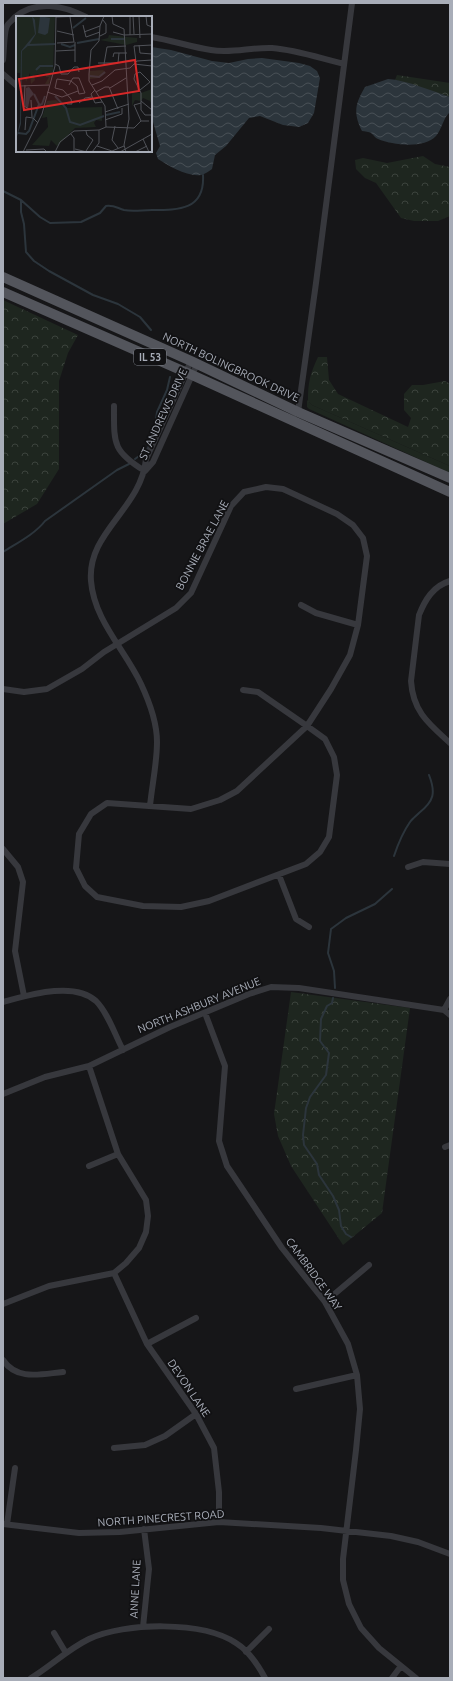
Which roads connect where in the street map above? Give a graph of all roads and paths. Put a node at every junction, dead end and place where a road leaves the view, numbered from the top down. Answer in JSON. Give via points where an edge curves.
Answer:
{"nodes":[{"id":1,"x":352,"y":3,"type":"edge"},
{"id":2,"x":16,"y":16,"type":"edge"},
{"id":3,"x":16,"y":16,"type":"edge"},
{"id":4,"x":84,"y":16,"type":"edge"},
{"id":5,"x":152,"y":37,"type":"edge"},
{"id":6,"x":3,"y":60,"type":"edge"},
{"id":7,"x":344,"y":64,"type":"junction"},
{"id":8,"x":3,"y":74,"type":"edge"},
{"id":9,"x":16,"y":85,"type":"edge"},
{"id":10,"x":3,"y":277,"type":"edge"},
{"id":11,"x":3,"y":292,"type":"edge"},
{"id":12,"x":194,"y":362,"type":"junction"},
{"id":13,"x":189,"y":374,"type":"junction"},
{"id":14,"x":114,"y":406,"type":"dead end"},
{"id":15,"x":298,"y":412,"type":"junction"},
{"id":16,"x":145,"y":471,"type":"junction"},
{"id":17,"x":450,"y":478,"type":"edge"},
{"id":18,"x":450,"y":492,"type":"edge"},
{"id":19,"x":450,"y":581,"type":"edge"},
{"id":20,"x":302,"y":604,"type":"dead end"},
{"id":21,"x":358,"y":625,"type":"junction"},
{"id":22,"x":118,"y":644,"type":"junction"},
{"id":23,"x":3,"y":689,"type":"edge"},
{"id":24,"x":243,"y":690,"type":"dead end"},
{"id":25,"x":307,"y":726,"type":"junction"},
{"id":26,"x":450,"y":743,"type":"edge"},
{"id":27,"x":150,"y":806,"type":"junction"},
{"id":28,"x":3,"y":849,"type":"edge"},
{"id":29,"x":450,"y":864,"type":"edge"},
{"id":30,"x":408,"y":867,"type":"dead end"},
{"id":31,"x":279,"y":875,"type":"junction"},
{"id":32,"x":309,"y":927,"type":"dead end"},
{"id":33,"x":24,"y":996,"type":"junction"},
{"id":34,"x":450,"y":999,"type":"edge"},
{"id":35,"x":3,"y":1002,"type":"edge"},
{"id":36,"x":444,"y":1010,"type":"junction"},
{"id":37,"x":205,"y":1013,"type":"junction"},
{"id":38,"x":450,"y":1015,"type":"edge"},
{"id":39,"x":123,"y":1050,"type":"junction"},
{"id":40,"x":89,"y":1066,"type":"junction"},
{"id":41,"x":3,"y":1094,"type":"edge"},
{"id":42,"x":118,"y":1154,"type":"junction"},
{"id":43,"x":88,"y":1166,"type":"dead end"},
{"id":44,"x":369,"y":1265,"type":"dead end"},
{"id":45,"x":114,"y":1273,"type":"junction"},
{"id":46,"x":325,"y":1302,"type":"junction"},
{"id":47,"x":3,"y":1304,"type":"edge"},
{"id":48,"x":196,"y":1318,"type":"dead end"},
{"id":49,"x":147,"y":1344,"type":"junction"},
{"id":50,"x":3,"y":1360,"type":"edge"},
{"id":51,"x":63,"y":1372,"type":"dead end"},
{"id":52,"x":356,"y":1375,"type":"junction"},
{"id":53,"x":296,"y":1389,"type":"dead end"},
{"id":54,"x":196,"y":1414,"type":"junction"},
{"id":55,"x":114,"y":1448,"type":"dead end"},
{"id":56,"x":15,"y":1468,"type":"dead end"},
{"id":57,"x":219,"y":1522,"type":"junction"},
{"id":58,"x":5,"y":1524,"type":"edge"},
{"id":59,"x":144,"y":1529,"type":"junction"},
{"id":60,"x":346,"y":1530,"type":"junction"},
{"id":61,"x":450,"y":1554,"type":"edge"},
{"id":62,"x":143,"y":1627,"type":"junction"},
{"id":63,"x":268,"y":1628,"type":"dead end"},
{"id":64,"x":54,"y":1633,"type":"dead end"},
{"id":65,"x":246,"y":1652,"type":"junction"},
{"id":66,"x":66,"y":1653,"type":"junction"},
{"id":67,"x":401,"y":1666,"type":"junction"},
{"id":68,"x":31,"y":1678,"type":"edge"},
{"id":69,"x":265,"y":1678,"type":"edge"},
{"id":70,"x":392,"y":1678,"type":"edge"},
{"id":71,"x":416,"y":1678,"type":"edge"}],
"edges":[{"from":1,"to":7,"type":"street"},
{"from":2,"to":6,"type":"street","via":[[7,26]]},
{"from":3,"to":4,"type":"street","via":[[30,6],[46,4],[62,7]]},
{"from":5,"to":7,"type":"street","via":[[226,52],[273,48],[310,54]]},
{"from":7,"to":15,"type":"street"},
{"from":8,"to":9,"type":"street"},
{"from":10,"to":12,"type":"main road","name":"NORTH BOLINGBROOK DRIVE","number":"IL 53"},
{"from":11,"to":13,"type":"main road","name":"NORTH BOLINGBROOK DRIVE","number":"IL 53"},
{"from":12,"to":13,"type":"street","name":"ST ANDREWS DRIVE"},
{"from":12,"to":15,"type":"main road","name":"NORTH BOLINGBROOK DRIVE","number":"IL 53"},
{"from":13,"to":16,"type":"street","name":"ST ANDREWS DRIVE","via":[[146,459]]},
{"from":13,"to":18,"type":"main road","name":"NORTH BOLINGBROOK DRIVE","number":"IL 53"},
{"from":14,"to":16,"type":"street","via":[[117,446],[124,457]]},
{"from":15,"to":17,"type":"main road","name":"NORTH BOLINGBROOK DRIVE","number":"IL 53"},
{"from":16,"to":22,"type":"street","name":"ST ANDREWS DRIVE","via":[[130,501],[98,544],[91,571],[92,590],[97,608]]},
{"from":19,"to":26,"type":"street","via":[[432,592],[422,605],[411,681],[412,691],[424,719]]},
{"from":20,"to":21,"type":"street","via":[[316,613]]},
{"from":21,"to":22,"type":"street","name":"BONNIE BRAE LANE","via":[[367,556],[364,538],[353,525],[337,514],[283,489],[266,487],[244,492],[231,506],[191,593],[176,608]]},
{"from":21,"to":25,"type":"street","name":"BONNIE BRAE LANE","via":[[350,656]]},
{"from":22,"to":23,"type":"street","name":"BONNIE BRAE LANE","via":[[47,689],[24,692]]},
{"from":22,"to":27,"type":"street","name":"ST ANDREWS DRIVE","via":[[141,684],[152,711],[157,742]]},
{"from":24,"to":25,"type":"street","name":"BONNIE BRAE LANE","via":[[258,692]]},
{"from":25,"to":27,"type":"street","name":"BONNIE BRAE LANE","via":[[237,791],[220,800],[191,809]]},
{"from":25,"to":31,"type":"street","name":"BONNIE BRAE LANE","via":[[325,739],[334,757],[337,775],[329,837],[320,852],[306,864]]},
{"from":27,"to":31,"type":"street","name":"BONNIE BRAE LANE","via":[[107,803],[91,814],[79,834],[76,868],[85,886],[97,897],[143,906],[181,907],[209,901]]},
{"from":28,"to":33,"type":"street","via":[[18,867],[23,882],[16,951]]},
{"from":29,"to":30,"type":"street","via":[[423,862]]},
{"from":31,"to":32,"type":"street","via":[[296,919]]},
{"from":33,"to":35,"type":"street"},
{"from":33,"to":39,"type":"street","via":[[68,990],[86,995],[104,1012]]},
{"from":34,"to":36,"type":"street"},
{"from":36,"to":37,"type":"street","name":"NORTH ASHBURY AVENUE","via":[[279,987],[262,989]]},
{"from":36,"to":38,"type":"street"},
{"from":37,"to":39,"type":"street","name":"NORTH ASHBURY AVENUE"},
{"from":37,"to":46,"type":"street","name":"CAMBRIDGE WAY","via":[[225,1066],[219,1141],[227,1166],[282,1248]]},
{"from":39,"to":40,"type":"street","name":"NORTH ASHBURY AVENUE"},
{"from":40,"to":41,"type":"street","name":"NORTH ASHBURY AVENUE","via":[[45,1077]]},
{"from":40,"to":42,"type":"street"},
{"from":42,"to":43,"type":"street"},
{"from":42,"to":45,"type":"street","via":[[146,1200],[148,1216],[146,1232],[139,1248]]},
{"from":44,"to":46,"type":"street"},
{"from":45,"to":47,"type":"street","via":[[49,1286]]},
{"from":45,"to":49,"type":"street","name":"DEVON LANE"},
{"from":46,"to":52,"type":"street","name":"CAMBRIDGE WAY","via":[[348,1344]]},
{"from":48,"to":49,"type":"street"},
{"from":49,"to":54,"type":"street","name":"DEVON LANE"},
{"from":50,"to":51,"type":"street","via":[[7,1366],[26,1375]]},
{"from":52,"to":53,"type":"street"},
{"from":52,"to":60,"type":"street","name":"CAMBRIDGE WAY","via":[[360,1409]]},
{"from":54,"to":55,"type":"street","via":[[165,1436],[145,1445]]},
{"from":54,"to":57,"type":"street","name":"DEVON LANE","via":[[214,1448],[220,1492]]},
{"from":56,"to":58,"type":"street"},
{"from":57,"to":59,"type":"street","name":"NORTH PINECREST ROAD"},
{"from":57,"to":60,"type":"street","name":"NORTH PINECREST ROAD"},
{"from":58,"to":59,"type":"street","name":"NORTH PINECREST ROAD","via":[[79,1533]]},
{"from":59,"to":62,"type":"street","name":"ANNE LANE","via":[[149,1569]]},
{"from":60,"to":61,"type":"street","name":"NORTH PINECREST ROAD","via":[[418,1542]]},
{"from":60,"to":67,"type":"street","name":"CAMBRIDGE WAY","via":[[343,1569],[349,1604],[361,1628]]},
{"from":62,"to":65,"type":"street","via":[[203,1630],[226,1637]]},
{"from":62,"to":66,"type":"street","via":[[117,1630],[89,1639]]},
{"from":63,"to":65,"type":"street"},
{"from":64,"to":66,"type":"street"},
{"from":65,"to":69,"type":"street"},
{"from":66,"to":68,"type":"street"},
{"from":67,"to":70,"type":"street"},
{"from":67,"to":71,"type":"street","name":"CAMBRIDGE WAY"}]}
